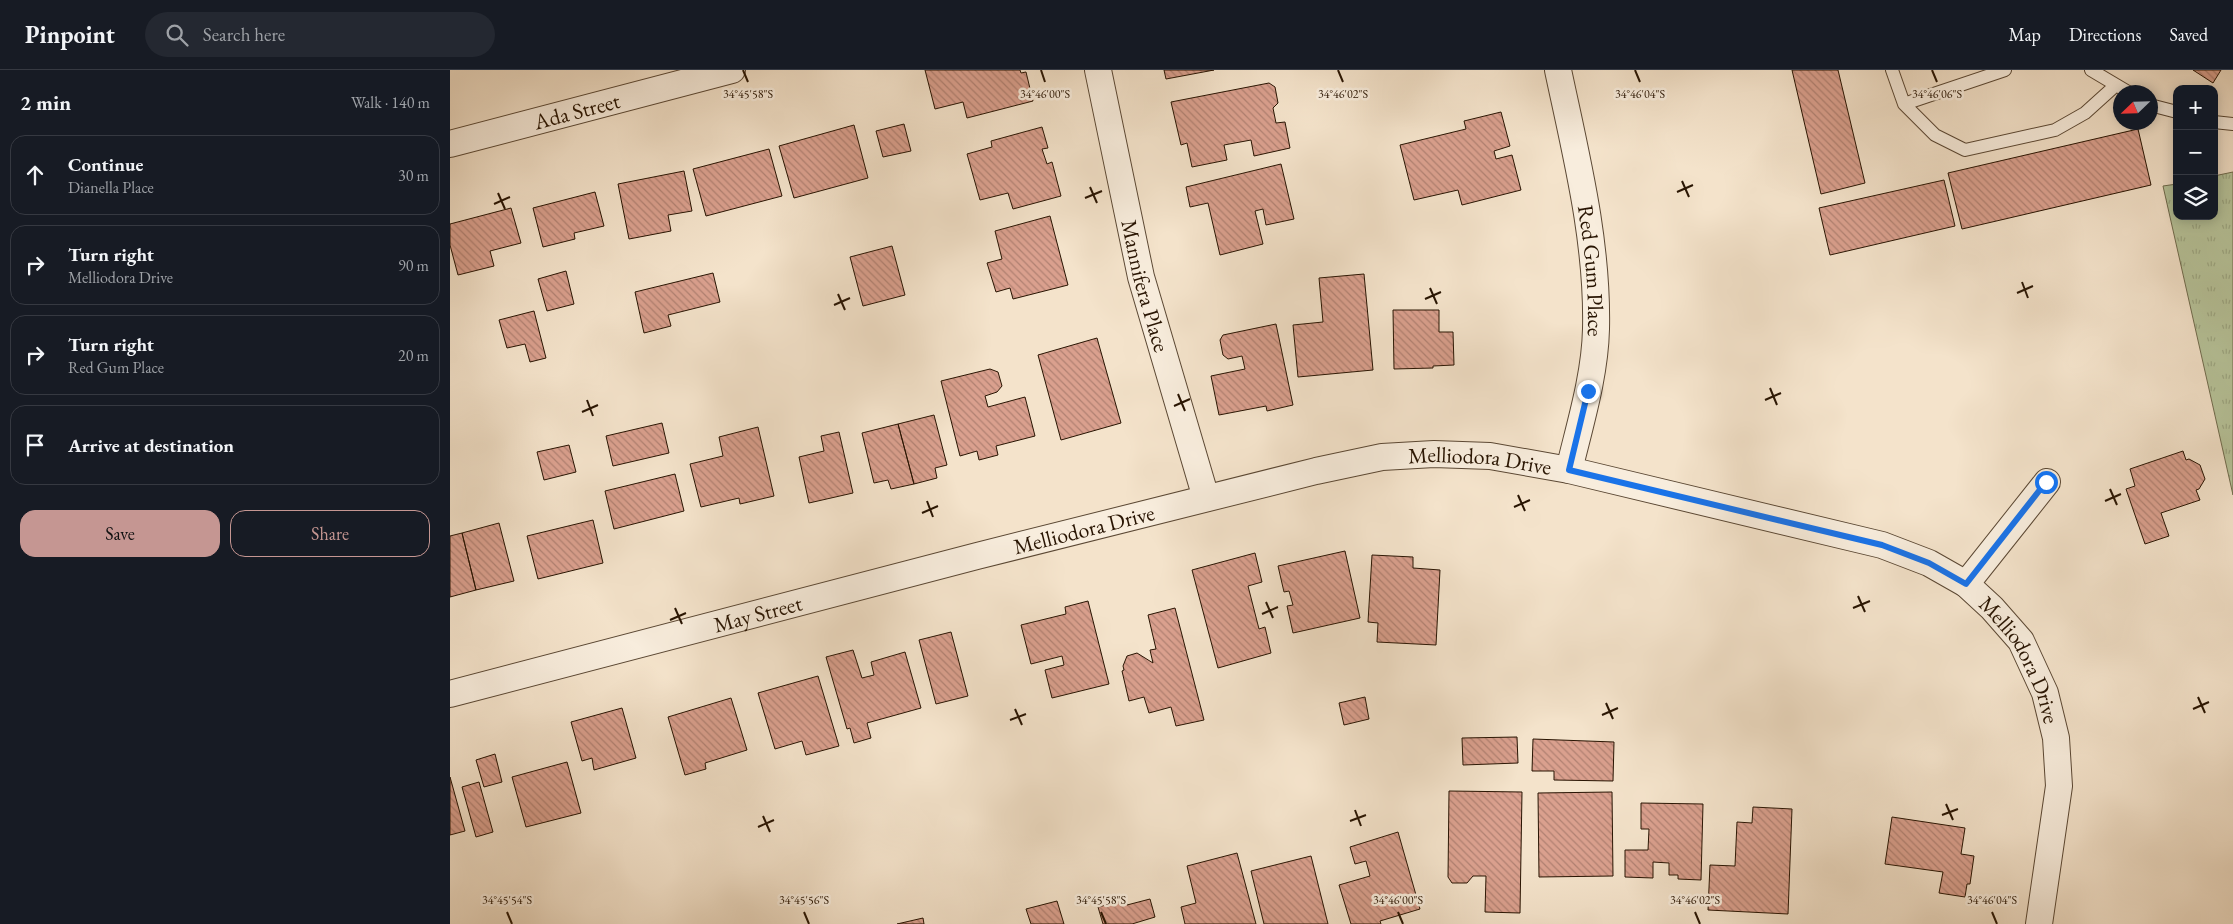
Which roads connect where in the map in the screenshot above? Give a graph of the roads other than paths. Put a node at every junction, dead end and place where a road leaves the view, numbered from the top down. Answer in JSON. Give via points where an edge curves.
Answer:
{"nodes":[{"id":1,"x":732,"y":70,"type":"edge"},
{"id":2,"x":1098,"y":70,"type":"edge"},
{"id":3,"x":1558,"y":70,"type":"edge"},
{"id":4,"x":1892,"y":70,"type":"edge"},
{"id":5,"x":2005,"y":70,"type":"edge"},
{"id":6,"x":2091,"y":70,"type":"edge"},
{"id":7,"x":2116,"y":85,"type":"edge"},
{"id":8,"x":2113,"y":88,"type":"edge"},
{"id":9,"x":1904,"y":104,"type":"junction"},
{"id":10,"x":2158,"y":107,"type":"edge"},
{"id":11,"x":2173,"y":111,"type":"edge"},
{"id":12,"x":2218,"y":122,"type":"edge"},
{"id":13,"x":2233,"y":124,"type":"edge"},
{"id":14,"x":450,"y":144,"type":"edge"},
{"id":15,"x":1569,"y":470,"type":"junction"},
{"id":16,"x":2046,"y":482,"type":"dead end"},
{"id":17,"x":1206,"y":498,"type":"junction"},
{"id":18,"x":977,"y":556,"type":"joint"},
{"id":19,"x":1966,"y":584,"type":"junction"},
{"id":20,"x":450,"y":694,"type":"edge"},
{"id":21,"x":2039,"y":924,"type":"edge"}],
"edges":[{"from":1,"to":14,"type":"street","name":"Ada Street"},
{"from":2,"to":17,"type":"street","name":"Mannifera Place","via":[[1141,277]]},
{"from":3,"to":15,"type":"street","name":"Red Gum Place","via":[[1585,199],[1595,268],[1596,330],[1588,391]]},
{"from":4,"to":9,"type":"lane"},
{"from":5,"to":9,"type":"lane"},
{"from":6,"to":7,"type":"lane"},
{"from":8,"to":9,"type":"lane","via":[[2085,113],[2055,130],[1965,150],[1935,135]]},
{"from":10,"to":11,"type":"lane"},
{"from":12,"to":13,"type":"lane"},
{"from":15,"to":17,"type":"street","name":"Melliodora Drive","via":[[1490,456],[1400,456],[1316,470]]},
{"from":15,"to":19,"type":"street","name":"Melliodora Drive","via":[[1882,545],[1929,563]]},
{"from":16,"to":19,"type":"street"},
{"from":17,"to":18,"type":"street","name":"Melliodora Drive"},
{"from":18,"to":20,"type":"street","name":"May Street"},
{"from":19,"to":21,"type":"street","name":"Melliodora Drive","via":[[2021,641],[2045,693],[2056,738],[2060,786]]}]}
